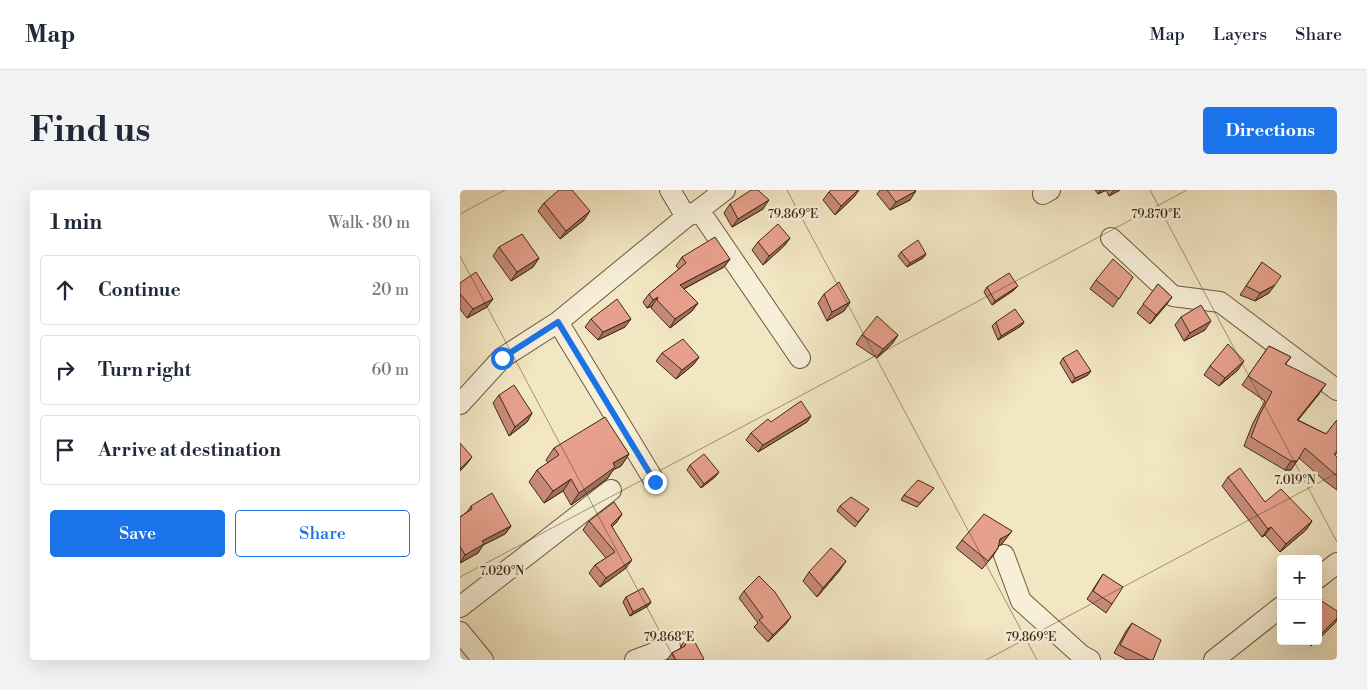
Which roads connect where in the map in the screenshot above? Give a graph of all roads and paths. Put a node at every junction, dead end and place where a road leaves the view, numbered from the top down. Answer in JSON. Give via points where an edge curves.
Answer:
{"nodes":[{"id":1,"x":670,"y":190,"type":"edge"},
{"id":2,"x":725,"y":190,"type":"edge"},
{"id":3,"x":692,"y":213,"type":"junction"},
{"id":4,"x":1111,"y":238,"type":"dead end"},
{"id":5,"x":558,"y":322,"type":"junction"},
{"id":6,"x":800,"y":358,"type":"dead end"},
{"id":7,"x":1337,"y":390,"type":"edge"},
{"id":8,"x":460,"y":404,"type":"edge"},
{"id":9,"x":655,"y":482,"type":"dead end"},
{"id":10,"x":611,"y":490,"type":"dead end"},
{"id":11,"x":1004,"y":555,"type":"dead end"},
{"id":12,"x":1337,"y":563,"type":"edge"},
{"id":13,"x":1322,"y":575,"type":"edge"},
{"id":14,"x":460,"y":607,"type":"edge"},
{"id":15,"x":1277,"y":610,"type":"edge"},
{"id":16,"x":460,"y":632,"type":"edge"},
{"id":17,"x":670,"y":647,"type":"dead end"},
{"id":18,"x":483,"y":660,"type":"edge"},
{"id":19,"x":635,"y":660,"type":"edge"},
{"id":20,"x":1090,"y":660,"type":"edge"},
{"id":21,"x":1214,"y":660,"type":"edge"}],
"edges":[{"from":1,"to":3,"type":"street"},
{"from":2,"to":3,"type":"street"},
{"from":3,"to":5,"type":"street"},
{"from":3,"to":6,"type":"street"},
{"from":4,"to":7,"type":"street","via":[[1173,296],[1220,302]]},
{"from":5,"to":8,"type":"street","via":[[502,358]]},
{"from":5,"to":9,"type":"street"},
{"from":10,"to":14,"type":"street"},
{"from":11,"to":20,"type":"street","via":[[1021,601]]},
{"from":12,"to":13,"type":"street"},
{"from":15,"to":21,"type":"street"},
{"from":16,"to":18,"type":"street"},
{"from":17,"to":19,"type":"street"}]}
